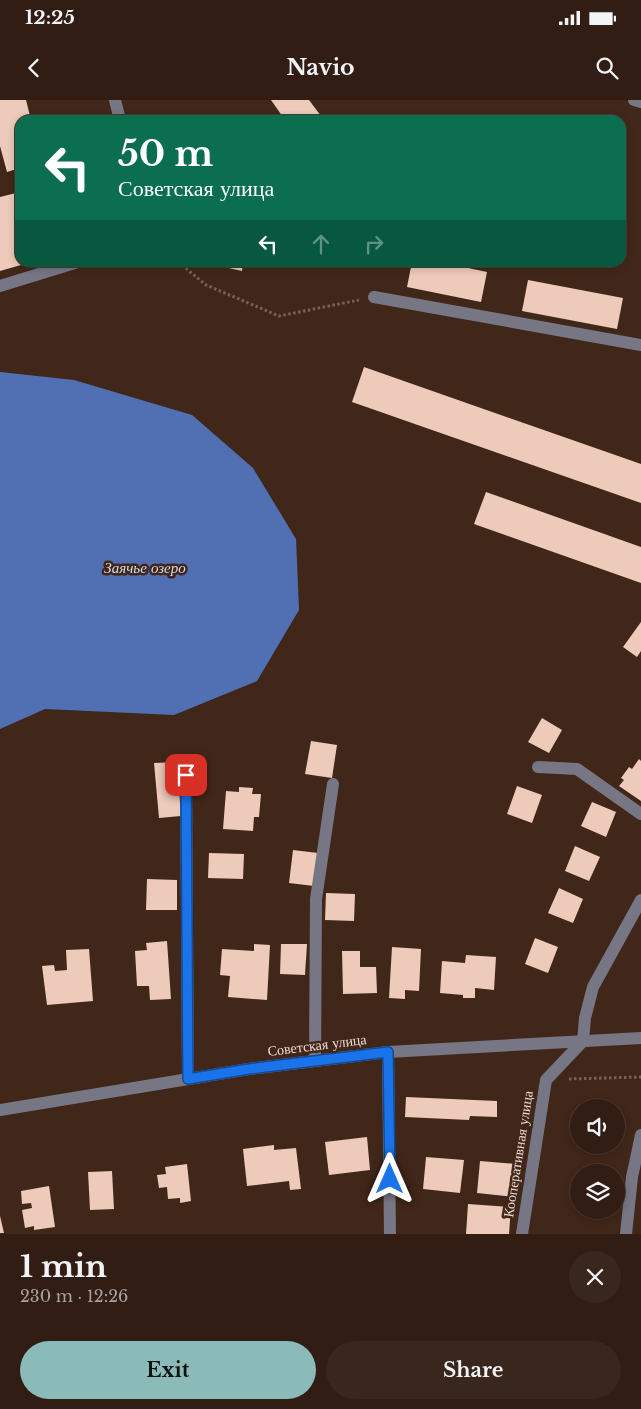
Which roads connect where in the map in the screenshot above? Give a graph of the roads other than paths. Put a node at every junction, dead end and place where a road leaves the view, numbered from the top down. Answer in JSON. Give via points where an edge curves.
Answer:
{"nodes":[{"id":1,"x":114,"y":100,"type":"edge"},
{"id":2,"x":634,"y":100,"type":"edge"},
{"id":3,"x":641,"y":102,"type":"edge"},
{"id":4,"x":118,"y":115,"type":"edge"},
{"id":5,"x":62,"y":267,"type":"edge"},
{"id":6,"x":0,"y":286,"type":"edge"},
{"id":7,"x":374,"y":297,"type":"road end"},
{"id":8,"x":641,"y":344,"type":"edge"},
{"id":9,"x":538,"y":767,"type":"dead end"},
{"id":10,"x":186,"y":775,"type":"dead end"},
{"id":11,"x":333,"y":784,"type":"dead end"},
{"id":12,"x":641,"y":814,"type":"edge"},
{"id":13,"x":641,"y":900,"type":"edge"},
{"id":14,"x":641,"y":1038,"type":"edge"},
{"id":15,"x":583,"y":1041,"type":"junction"},
{"id":16,"x":388,"y":1052,"type":"junction"},
{"id":17,"x":314,"y":1061,"type":"junction"},
{"id":18,"x":188,"y":1079,"type":"junction"},
{"id":19,"x":0,"y":1110,"type":"edge"},
{"id":20,"x":641,"y":1135,"type":"edge"},
{"id":21,"x":390,"y":1234,"type":"edge"},
{"id":22,"x":522,"y":1234,"type":"edge"},
{"id":23,"x":626,"y":1234,"type":"edge"}],
"edges":[{"from":1,"to":4,"type":"street"},
{"from":2,"to":3,"type":"street"},
{"from":5,"to":6,"type":"street"},
{"from":7,"to":8,"type":"street"},
{"from":9,"to":12,"type":"street","via":[[577,770]]},
{"from":10,"to":18,"type":"street"},
{"from":11,"to":17,"type":"street","via":[[316,900]]},
{"from":13,"to":15,"type":"street","via":[[593,987]]},
{"from":14,"to":15,"type":"street","name":"Советская улица"},
{"from":15,"to":16,"type":"street","name":"Советская улица"},
{"from":15,"to":22,"type":"street","name":"Кооперативная улица","via":[[546,1080]]},
{"from":16,"to":17,"type":"street","name":"Советская улица"},
{"from":16,"to":21,"type":"street"},
{"from":17,"to":18,"type":"street","name":"Советская улица"},
{"from":18,"to":19,"type":"street","name":"Советская улица"},
{"from":20,"to":23,"type":"street","via":[[632,1177]]}]}
